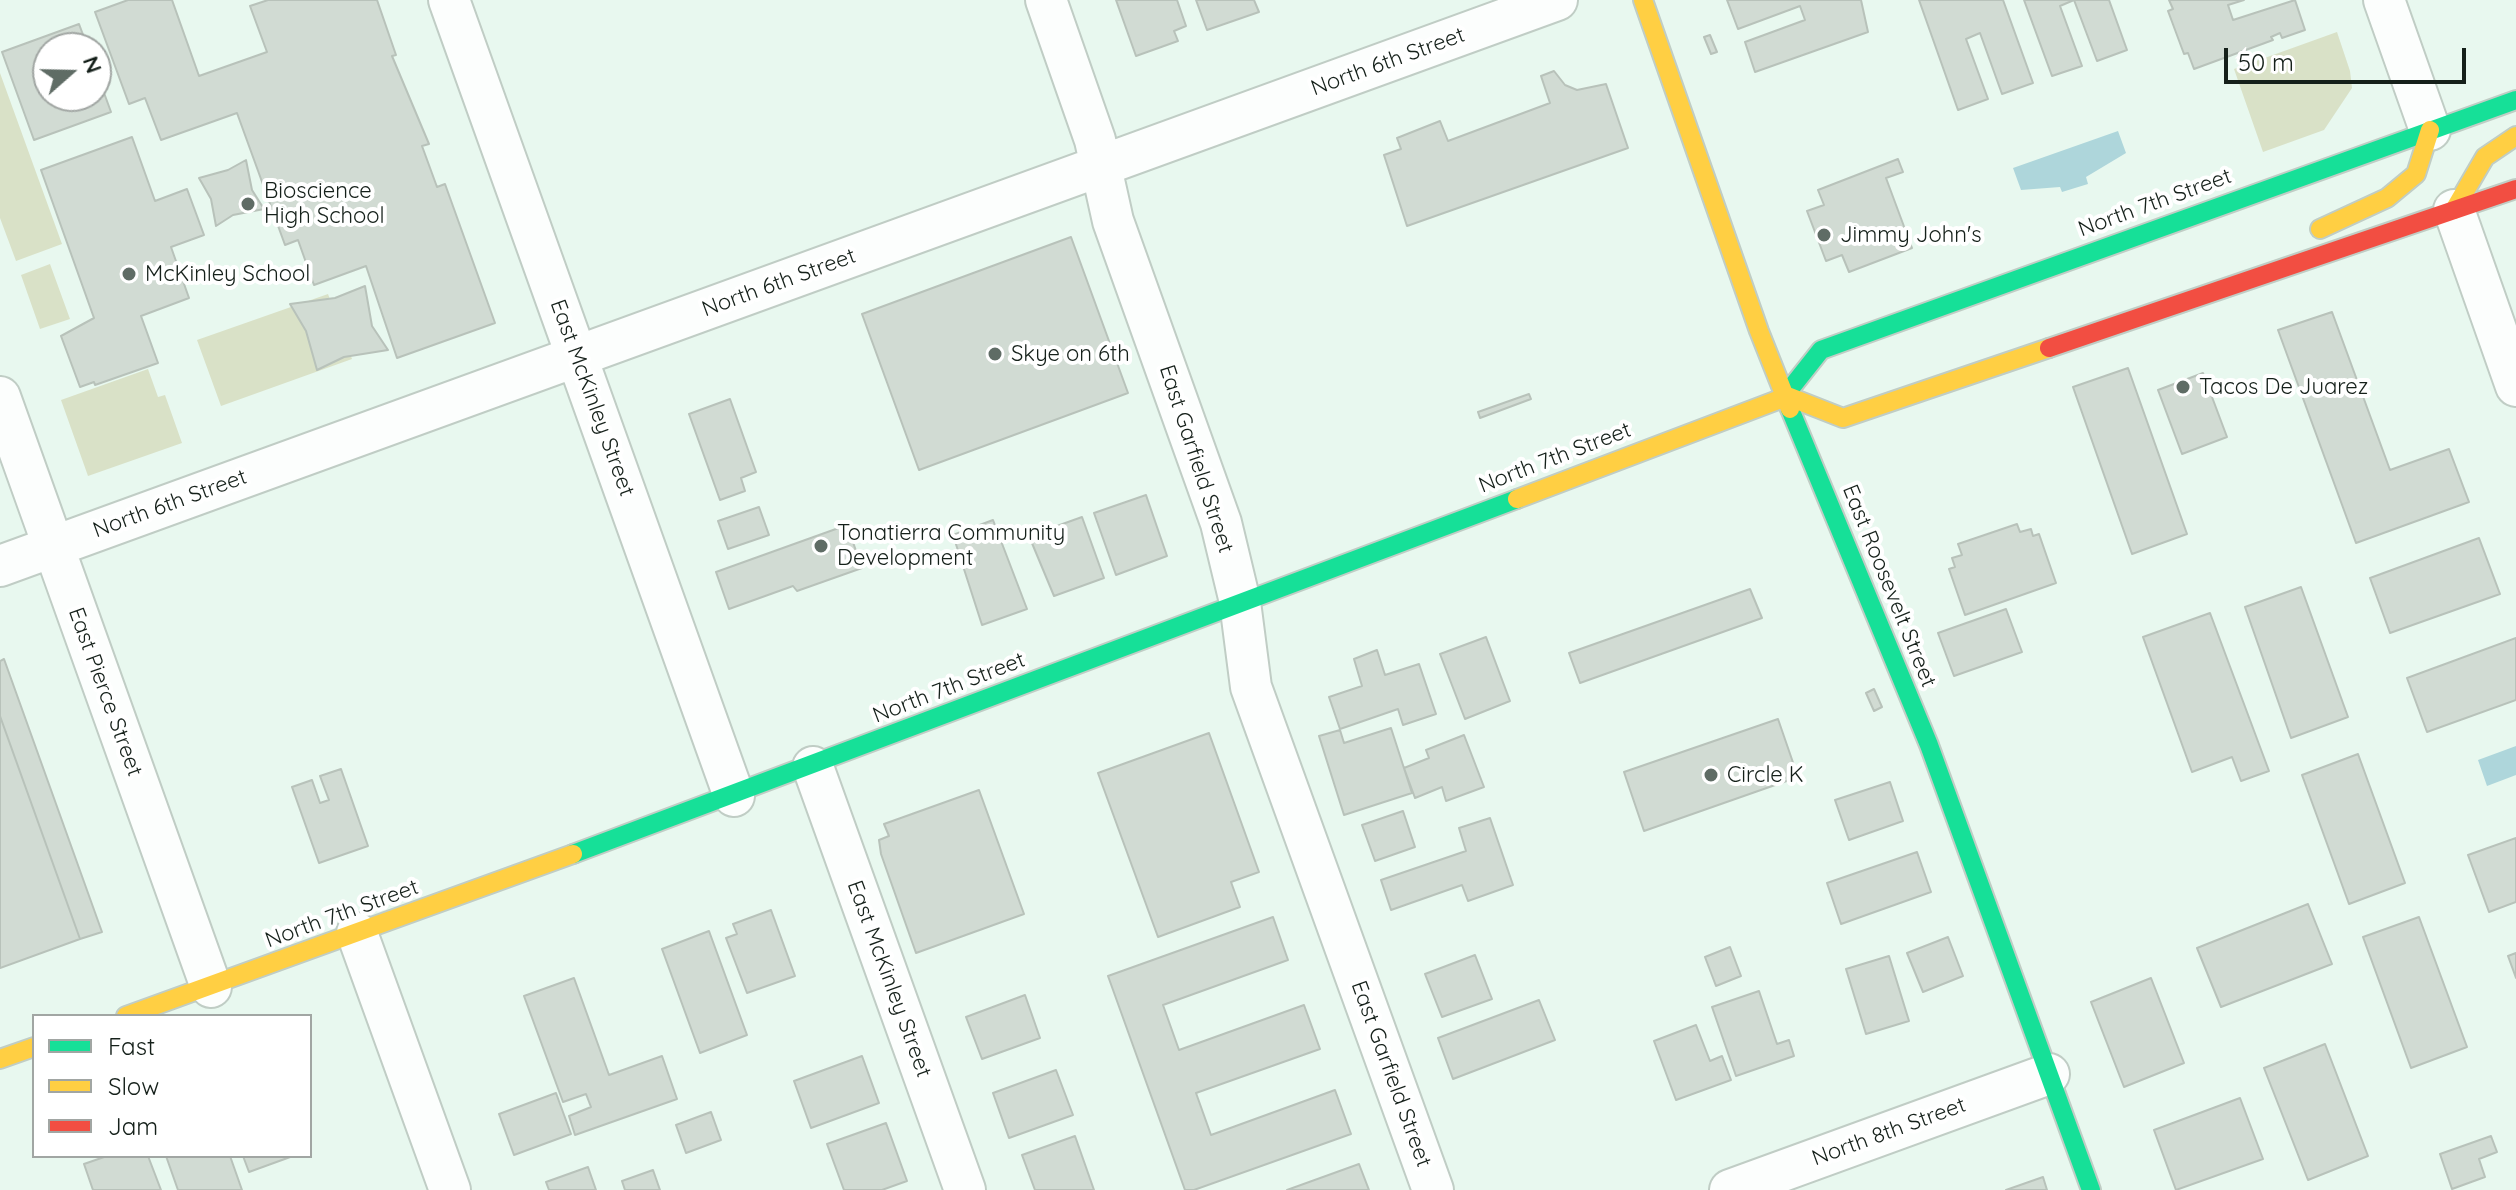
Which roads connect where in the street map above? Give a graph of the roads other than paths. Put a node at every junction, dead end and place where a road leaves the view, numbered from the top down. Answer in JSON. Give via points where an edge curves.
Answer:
{"nodes":[{"id":1,"x":449,"y":0,"type":"edge"},
{"id":2,"x":1046,"y":0,"type":"edge"},
{"id":3,"x":1557,"y":0,"type":"edge"},
{"id":4,"x":1643,"y":0,"type":"edge"},
{"id":5,"x":2384,"y":0,"type":"edge"},
{"id":6,"x":2516,"y":100,"type":"edge"},
{"id":7,"x":2430,"y":130,"type":"junction"},
{"id":8,"x":2516,"y":136,"type":"edge"},
{"id":9,"x":1100,"y":167,"type":"junction"},
{"id":10,"x":2516,"y":189,"type":"edge"},
{"id":11,"x":2454,"y":210,"type":"junction"},
{"id":12,"x":2307,"y":235,"type":"dead end"},
{"id":13,"x":2286,"y":249,"type":"dead end"},
{"id":14,"x":2259,"y":275,"type":"junction"},
{"id":15,"x":577,"y":356,"type":"junction"},
{"id":16,"x":2516,"y":386,"type":"edge"},
{"id":17,"x":1787,"y":396,"type":"junction"},
{"id":18,"x":0,"y":397,"type":"edge"},
{"id":19,"x":53,"y":547,"type":"junction"},
{"id":20,"x":0,"y":566,"type":"edge"},
{"id":21,"x":1240,"y":602,"type":"junction"},
{"id":22,"x":813,"y":767,"type":"junction"},
{"id":23,"x":734,"y":796,"type":"junction"},
{"id":24,"x":357,"y":933,"type":"junction"},
{"id":25,"x":211,"y":987,"type":"junction"},
{"id":26,"x":132,"y":1014,"type":"edge"},
{"id":27,"x":32,"y":1048,"type":"edge"},
{"id":28,"x":0,"y":1059,"type":"edge"},
{"id":29,"x":2049,"y":1074,"type":"junction"},
{"id":30,"x":450,"y":1190,"type":"edge"},
{"id":31,"x":965,"y":1190,"type":"edge"},
{"id":32,"x":1433,"y":1190,"type":"edge"},
{"id":33,"x":1730,"y":1190,"type":"edge"},
{"id":34,"x":2091,"y":1190,"type":"edge"}],
"edges":[{"from":1,"to":15,"type":"street","name":"East McKinley Street"},
{"from":2,"to":9,"type":"street","name":"East Garfield Street"},
{"from":3,"to":9,"type":"street","name":"North 6th Street"},
{"from":4,"to":17,"type":"main road","name":"East Roosevelt Street","via":[[1759,331]]},
{"from":5,"to":7,"type":"street"},
{"from":6,"to":7,"type":"main road","name":"North 7th Street"},
{"from":7,"to":12,"type":"main road","via":[[2416,174],[2387,198]]},
{"from":7,"to":17,"type":"main road","name":"North 7th Street","via":[[1821,350]]},
{"from":8,"to":11,"type":"main road","via":[[2500,142],[2474,168]]},
{"from":9,"to":15,"type":"street","name":"North 6th Street"},
{"from":9,"to":21,"type":"street","name":"East Garfield Street","via":[[1113,221],[1221,523]]},
{"from":10,"to":11,"type":"main road"},
{"from":11,"to":14,"type":"main road"},
{"from":11,"to":16,"type":"street"},
{"from":13,"to":14,"type":"main road"},
{"from":14,"to":17,"type":"main road","via":[[1843,418]]},
{"from":15,"to":19,"type":"street","name":"North 6th Street"},
{"from":15,"to":23,"type":"street","name":"East McKinley Street"},
{"from":17,"to":21,"type":"main road","name":"North 7th Street"},
{"from":17,"to":29,"type":"main road","name":"East Roosevelt Street","via":[[1929,745]]},
{"from":18,"to":19,"type":"street","name":"East Pierce Street"},
{"from":19,"to":20,"type":"street","name":"North 6th Street"},
{"from":19,"to":25,"type":"street","name":"East Pierce Street"},
{"from":21,"to":22,"type":"main road","name":"North 7th Street"},
{"from":21,"to":32,"type":"street","name":"East Garfield Street","via":[[1251,687]]},
{"from":22,"to":23,"type":"main road","name":"North 7th Street"},
{"from":22,"to":31,"type":"street","name":"East McKinley Street"},
{"from":23,"to":24,"type":"main road","name":"North 7th Street"},
{"from":24,"to":25,"type":"main road","name":"North 7th Street"},
{"from":24,"to":30,"type":"street"},
{"from":25,"to":26,"type":"main road","name":"North 7th Street"},
{"from":27,"to":28,"type":"main road"},
{"from":29,"to":33,"type":"street","name":"North 8th Street"},
{"from":29,"to":34,"type":"main road","name":"East Roosevelt Street"}]}
